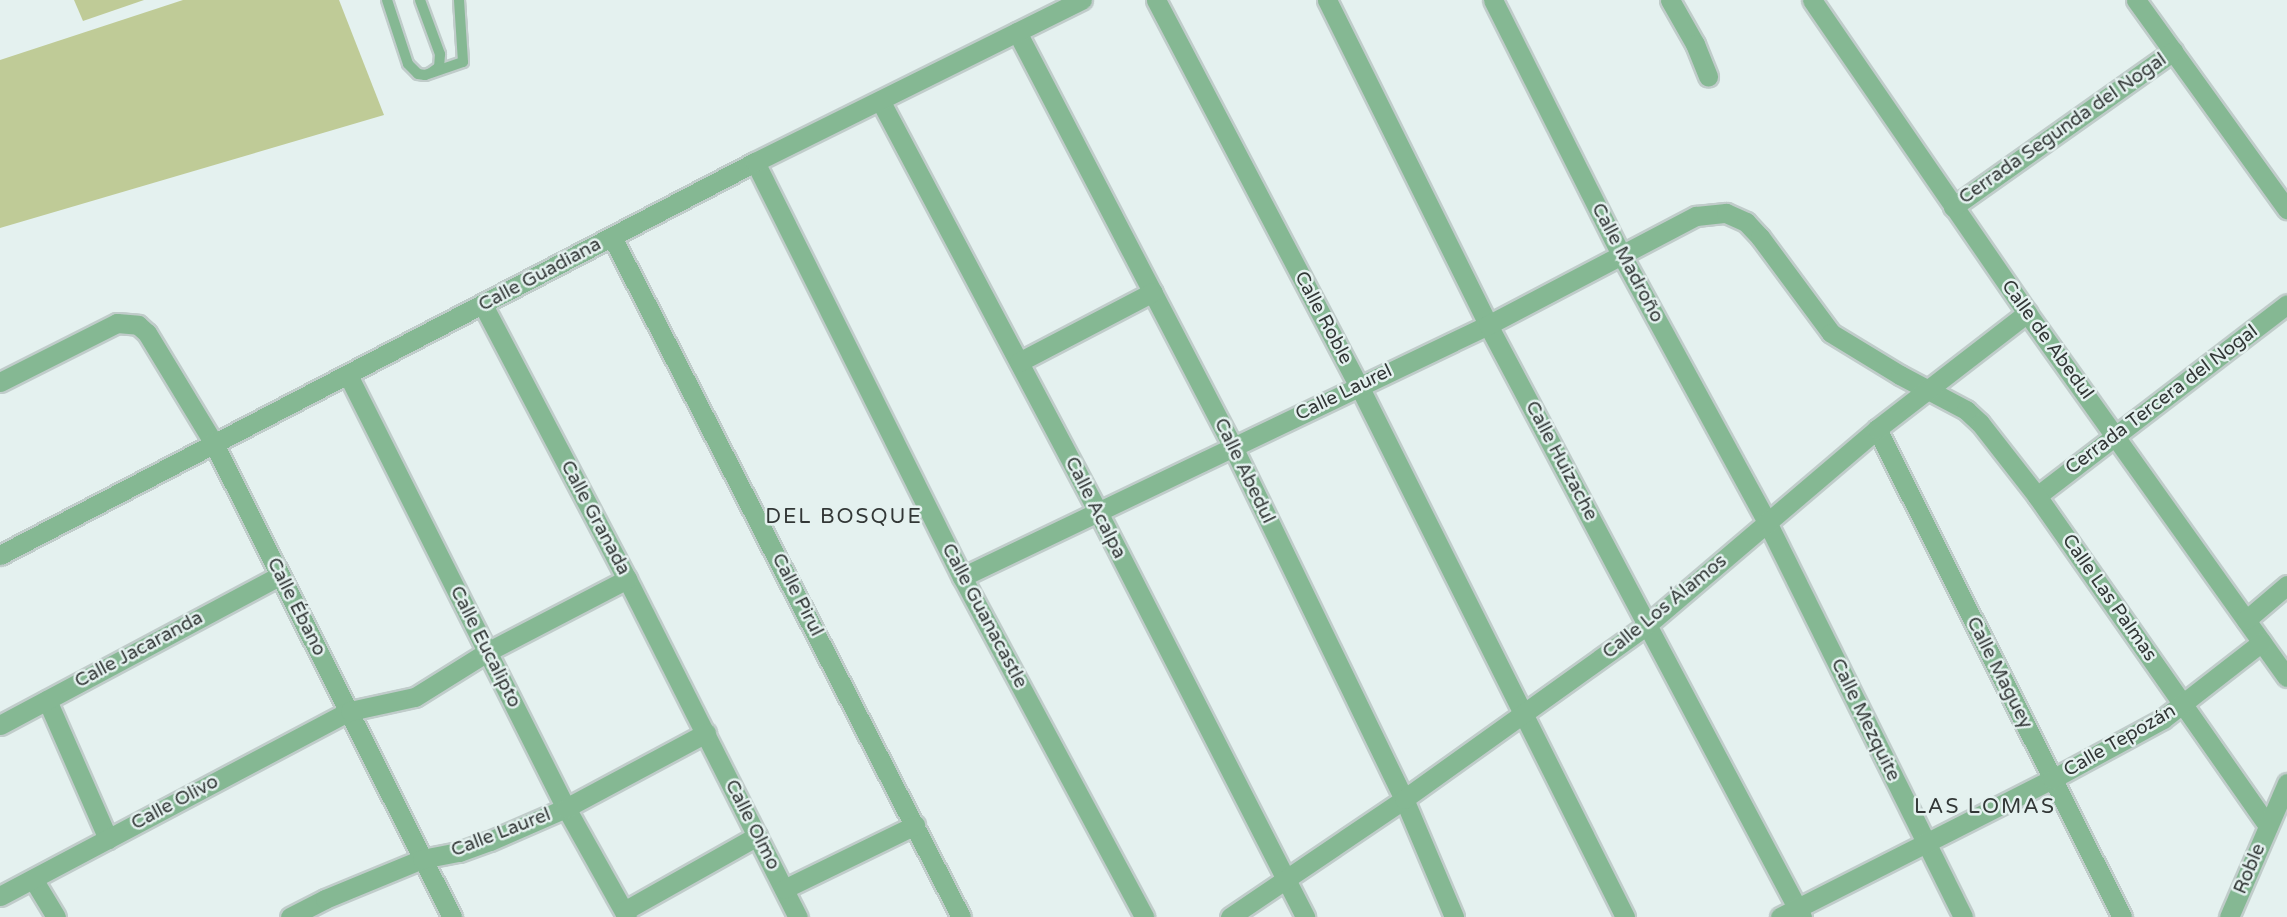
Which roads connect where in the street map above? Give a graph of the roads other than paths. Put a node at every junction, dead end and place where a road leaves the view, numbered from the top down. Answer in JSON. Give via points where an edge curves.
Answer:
{"nodes":[{"id":1,"x":387,"y":0,"type":"edge"},
{"id":2,"x":421,"y":0,"type":"edge"},
{"id":3,"x":459,"y":0,"type":"edge"},
{"id":4,"x":1082,"y":0,"type":"edge"},
{"id":5,"x":1156,"y":0,"type":"edge"},
{"id":6,"x":1328,"y":0,"type":"edge"},
{"id":7,"x":1493,"y":0,"type":"edge"},
{"id":8,"x":1670,"y":0,"type":"edge"},
{"id":9,"x":1812,"y":0,"type":"edge"},
{"id":10,"x":2136,"y":0,"type":"edge"},
{"id":11,"x":1017,"y":32,"type":"junction"},
{"id":12,"x":2173,"y":51,"type":"junction"},
{"id":13,"x":431,"y":72,"type":"junction"},
{"id":14,"x":1708,"y":76,"type":"dead end"},
{"id":15,"x":881,"y":102,"type":"junction"},
{"id":16,"x":755,"y":162,"type":"junction"},
{"id":17,"x":1953,"y":207,"type":"junction"},
{"id":18,"x":2287,"y":209,"type":"edge"},
{"id":19,"x":612,"y":237,"type":"junction"},
{"id":20,"x":1622,"y":256,"type":"junction"},
{"id":21,"x":1153,"y":292,"type":"junction"},
{"id":22,"x":2287,"y":304,"type":"edge"},
{"id":23,"x":483,"y":305,"type":"junction"},
{"id":24,"x":2027,"y":313,"type":"junction"},
{"id":25,"x":1489,"y":325,"type":"junction"},
{"id":26,"x":1019,"y":362,"type":"junction"},
{"id":27,"x":348,"y":375,"type":"junction"},
{"id":28,"x":0,"y":382,"type":"edge"},
{"id":29,"x":1359,"y":386,"type":"junction"},
{"id":30,"x":1930,"y":390,"type":"junction"},
{"id":31,"x":1877,"y":429,"type":"junction"},
{"id":32,"x":2115,"y":433,"type":"junction"},
{"id":33,"x":213,"y":442,"type":"junction"},
{"id":34,"x":1233,"y":447,"type":"junction"},
{"id":35,"x":2037,"y":496,"type":"junction"},
{"id":36,"x":1098,"y":512,"type":"junction"},
{"id":37,"x":1767,"y":522,"type":"junction"},
{"id":38,"x":0,"y":555,"type":"edge"},
{"id":39,"x":279,"y":576,"type":"junction"},
{"id":40,"x":962,"y":577,"type":"junction"},
{"id":41,"x":627,"y":579,"type":"junction"},
{"id":42,"x":2287,"y":585,"type":"edge"},
{"id":43,"x":2246,"y":620,"type":"junction"},
{"id":44,"x":1648,"y":624,"type":"junction"},
{"id":45,"x":2262,"y":642,"type":"junction"},
{"id":46,"x":487,"y":652,"type":"junction"},
{"id":47,"x":2287,"y":677,"type":"edge"},
{"id":48,"x":47,"y":700,"type":"junction"},
{"id":49,"x":2185,"y":704,"type":"junction"},
{"id":50,"x":350,"y":711,"type":"junction"},
{"id":51,"x":1524,"y":712,"type":"junction"},
{"id":52,"x":0,"y":725,"type":"edge"},
{"id":53,"x":706,"y":733,"type":"junction"},
{"id":54,"x":2052,"y":779,"type":"junction"},
{"id":55,"x":2287,"y":783,"type":"edge"},
{"id":56,"x":1404,"y":799,"type":"junction"},
{"id":57,"x":566,"y":808,"type":"junction"},
{"id":58,"x":915,"y":825,"type":"junction"},
{"id":59,"x":2268,"y":826,"type":"junction"},
{"id":60,"x":758,"y":836,"type":"junction"},
{"id":61,"x":108,"y":839,"type":"junction"},
{"id":62,"x":1927,"y":844,"type":"junction"},
{"id":63,"x":422,"y":859,"type":"junction"},
{"id":64,"x":1285,"y":878,"type":"junction"},
{"id":65,"x":33,"y":879,"type":"junction"},
{"id":66,"x":784,"y":889,"type":"junction"},
{"id":67,"x":0,"y":896,"type":"edge"},
{"id":68,"x":625,"y":914,"type":"edge"},
{"id":69,"x":1793,"y":914,"type":"edge"},
{"id":70,"x":56,"y":917,"type":"edge"},
{"id":71,"x":290,"y":917,"type":"edge"},
{"id":72,"x":452,"y":917,"type":"edge"},
{"id":73,"x":798,"y":917,"type":"edge"},
{"id":74,"x":961,"y":917,"type":"edge"},
{"id":75,"x":1144,"y":917,"type":"edge"},
{"id":76,"x":1230,"y":917,"type":"edge"},
{"id":77,"x":1305,"y":917,"type":"edge"},
{"id":78,"x":1454,"y":917,"type":"edge"},
{"id":79,"x":1625,"y":917,"type":"edge"},
{"id":80,"x":1963,"y":917,"type":"edge"},
{"id":81,"x":2122,"y":917,"type":"edge"},
{"id":82,"x":2229,"y":917,"type":"edge"}],
"edges":[{"from":1,"to":13,"type":"lane","via":[[408,64],[418,75]]},
{"from":2,"to":13,"type":"lane","via":[[440,54],[439,66]]},
{"from":3,"to":13,"type":"lane","via":[[463,62]]},
{"from":4,"to":11,"type":"street","name":"Calle Guadiana"},
{"from":5,"to":29,"type":"street","name":"Calle Roble"},
{"from":6,"to":25,"type":"street","name":"Calle Huizache"},
{"from":7,"to":20,"type":"street","name":"Calle Madroño"},
{"from":8,"to":14,"type":"street"},
{"from":9,"to":17,"type":"street","name":"Calle de Abedul"},
{"from":10,"to":12,"type":"street"},
{"from":11,"to":15,"type":"street","name":"Calle Guadiana"},
{"from":11,"to":21,"type":"street","name":"Calle Abedul"},
{"from":12,"to":17,"type":"street","name":"Cerrada Segunda del Nogal"},
{"from":12,"to":18,"type":"street"},
{"from":15,"to":16,"type":"street","name":"Calle Guadiana"},
{"from":15,"to":26,"type":"street","name":"Calle Acalpa"},
{"from":16,"to":19,"type":"street","name":"Calle Guadiana"},
{"from":16,"to":40,"type":"street","name":"Calle Guanacastle"},
{"from":17,"to":24,"type":"street","name":"Calle de Abedul"},
{"from":19,"to":23,"type":"street","name":"Calle Guadiana"},
{"from":19,"to":58,"type":"street","name":"Calle Pirul"},
{"from":20,"to":25,"type":"street","name":"Calle Laurel"},
{"from":20,"to":30,"type":"street","name":"Calle Laurel","via":[[1696,216],[1726,213],[1746,222],[1760,237],[1831,333]]},
{"from":20,"to":37,"type":"street","name":"Calle Madroño"},
{"from":21,"to":26,"type":"street"},
{"from":21,"to":34,"type":"street","name":"Calle Abedul"},
{"from":22,"to":32,"type":"street","name":"Cerrada Tercera del Nogal"},
{"from":23,"to":27,"type":"street","name":"Calle Guadiana"},
{"from":23,"to":41,"type":"street","name":"Calle Granada"},
{"from":24,"to":30,"type":"street","name":"Calle Los Álamos"},
{"from":24,"to":32,"type":"street","name":"Calle de Abedul"},
{"from":25,"to":29,"type":"street","name":"Calle Laurel"},
{"from":25,"to":44,"type":"street","name":"Calle Huizache"},
{"from":26,"to":36,"type":"street","name":"Calle Acalpa"},
{"from":27,"to":33,"type":"street","name":"Calle Guadiana"},
{"from":27,"to":46,"type":"street","name":"Calle Eucalipto"},
{"from":28,"to":33,"type":"street","name":"Calle Ébano","via":[[117,323],[138,325]]},
{"from":29,"to":34,"type":"street","name":"Calle Laurel"},
{"from":29,"to":51,"type":"street","name":"Calle Roble"},
{"from":30,"to":31,"type":"street","name":"Calle Los Álamos"},
{"from":30,"to":35,"type":"street","name":"Calle Las Palmas","via":[[1980,423]]},
{"from":31,"to":37,"type":"street","name":"Calle Los Álamos"},
{"from":31,"to":54,"type":"street","name":"Calle Maguey"},
{"from":32,"to":35,"type":"street","name":"Cerrada Tercera del Nogal"},
{"from":32,"to":43,"type":"street","name":"Calle de Abedul"},
{"from":33,"to":38,"type":"street","name":"Calle Guadiana"},
{"from":33,"to":39,"type":"street","name":"Calle Ébano"},
{"from":34,"to":36,"type":"street","name":"Calle Laurel"},
{"from":34,"to":56,"type":"street","name":"Calle Abedul"},
{"from":35,"to":49,"type":"street","name":"Calle Las Palmas"},
{"from":36,"to":40,"type":"street","name":"Calle Laurel"},
{"from":36,"to":64,"type":"street","name":"Calle Acalpa"},
{"from":37,"to":44,"type":"street","name":"Calle Los Álamos"},
{"from":37,"to":62,"type":"street","name":"Calle Mezquite"},
{"from":39,"to":48,"type":"street","name":"Calle Jacaranda"},
{"from":39,"to":50,"type":"street","name":"Calle Ébano"},
{"from":40,"to":75,"type":"street","name":"Calle Guanacastle"},
{"from":41,"to":46,"type":"street","name":"Calle Olivo"},
{"from":41,"to":53,"type":"street","name":"Calle Granada"},
{"from":42,"to":43,"type":"street"},
{"from":43,"to":45,"type":"street","name":"Calle de Abedul"},
{"from":44,"to":51,"type":"street","name":"Calle Los Álamos"},
{"from":44,"to":69,"type":"street","name":"Calle Huizache"},
{"from":45,"to":47,"type":"street","name":"Calle de Abedul"},
{"from":45,"to":49,"type":"street","name":"Calle Tepozán"},
{"from":46,"to":50,"type":"street","name":"Calle Olivo","via":[[415,697]]},
{"from":46,"to":57,"type":"street","name":"Calle Eucalipto"},
{"from":48,"to":52,"type":"street","name":"Calle Jacaranda"},
{"from":48,"to":61,"type":"street"},
{"from":49,"to":54,"type":"street","name":"Calle Tepozán"},
{"from":49,"to":59,"type":"street","name":"Calle Las Palmas"},
{"from":50,"to":61,"type":"street","name":"Calle Olivo"},
{"from":50,"to":63,"type":"street","name":"Calle Ébano"},
{"from":51,"to":56,"type":"street","name":"Calle Los Álamos"},
{"from":51,"to":79,"type":"street","name":"Calle Roble"},
{"from":53,"to":57,"type":"street","name":"Calle Laurel"},
{"from":53,"to":60,"type":"street","name":"Calle Olmo"},
{"from":54,"to":62,"type":"street","name":"Calle Tepozán"},
{"from":54,"to":81,"type":"street","name":"Calle Maguey"},
{"from":55,"to":59,"type":"street","name":"Roble"},
{"from":56,"to":64,"type":"street","name":"Calle Los Álamos"},
{"from":56,"to":78,"type":"street","name":"Calle Abedul"},
{"from":57,"to":63,"type":"street","name":"Calle Laurel","via":[[469,848]]},
{"from":57,"to":68,"type":"street","name":"Calle Eucalipto"},
{"from":58,"to":66,"type":"street"},
{"from":58,"to":74,"type":"street","name":"Calle Pirul"},
{"from":59,"to":82,"type":"street","name":"Roble"},
{"from":60,"to":66,"type":"street","name":"Calle Olmo"},
{"from":60,"to":68,"type":"street"},
{"from":61,"to":65,"type":"street","name":"Calle Olivo"},
{"from":62,"to":69,"type":"street","name":"Calle Tepozán"},
{"from":62,"to":80,"type":"street","name":"Calle Mezquite"},
{"from":63,"to":71,"type":"street","name":"Calle Laurel"},
{"from":63,"to":72,"type":"street","name":"Calle Ébano"},
{"from":64,"to":76,"type":"street","name":"Calle Los Álamos"},
{"from":64,"to":77,"type":"street","name":"Calle Acalpa"},
{"from":65,"to":67,"type":"street","name":"Calle Olivo"},
{"from":65,"to":70,"type":"street"},
{"from":66,"to":73,"type":"street","name":"Calle Olmo"}]}
